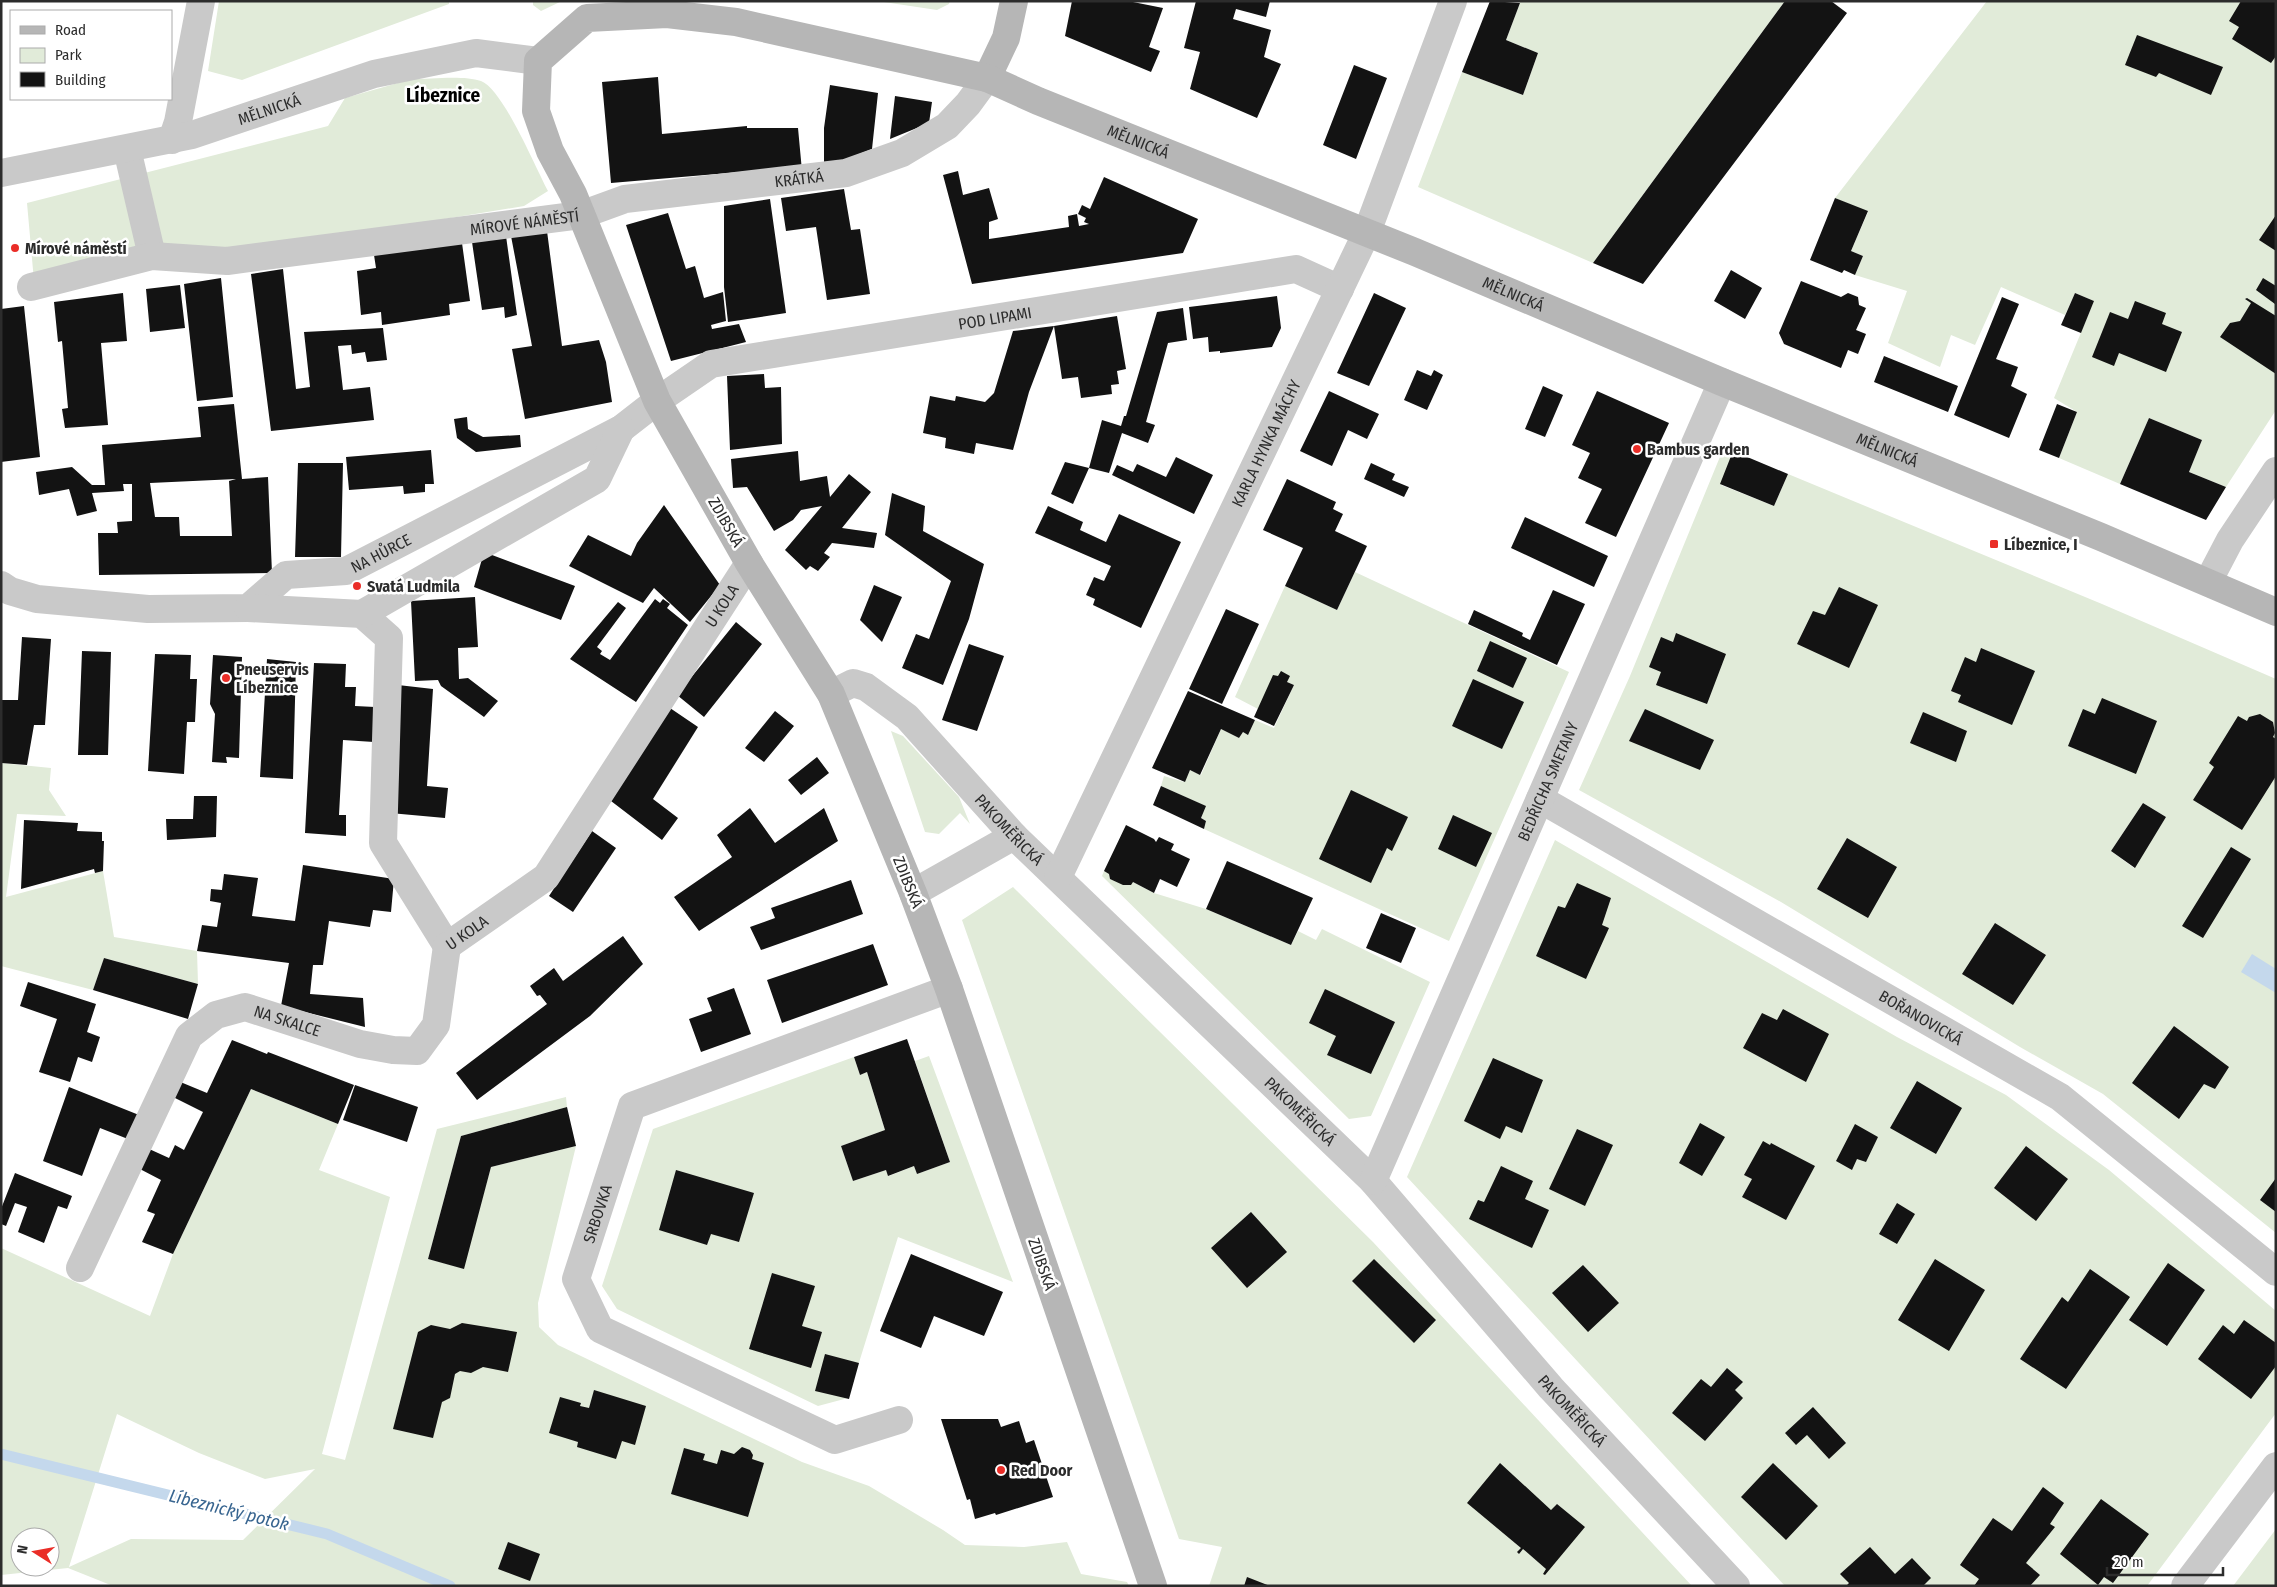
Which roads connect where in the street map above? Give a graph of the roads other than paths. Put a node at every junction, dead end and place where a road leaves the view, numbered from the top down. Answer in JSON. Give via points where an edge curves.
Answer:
{"nodes":[{"id":1,"x":201,"y":1,"type":"edge"},
{"id":2,"x":1014,"y":1,"type":"edge"},
{"id":3,"x":1453,"y":1,"type":"edge"},
{"id":4,"x":538,"y":61,"type":"junction"},
{"id":5,"x":988,"y":78,"type":"junction"},
{"id":6,"x":172,"y":140,"type":"junction"},
{"id":7,"x":128,"y":149,"type":"junction"},
{"id":8,"x":1,"y":173,"type":"edge"},
{"id":9,"x":581,"y":215,"type":"junction"},
{"id":10,"x":1367,"y":232,"type":"junction"},
{"id":11,"x":152,"y":256,"type":"junction"},
{"id":12,"x":31,"y":287,"type":"dead end"},
{"id":13,"x":1340,"y":289,"type":"junction"},
{"id":14,"x":1722,"y":382,"type":"junction"},
{"id":15,"x":657,"y":401,"type":"junction"},
{"id":16,"x":622,"y":429,"type":"junction"},
{"id":17,"x":2276,"y":471,"type":"edge"},
{"id":18,"x":749,"y":563,"type":"junction"},
{"id":19,"x":2208,"y":582,"type":"junction"},
{"id":20,"x":6,"y":588,"type":"edge"},
{"id":21,"x":248,"y":608,"type":"junction"},
{"id":22,"x":2276,"y":612,"type":"edge"},
{"id":23,"x":362,"y":614,"type":"junction"},
{"id":24,"x":831,"y":694,"type":"junction"},
{"id":25,"x":1540,"y":799,"type":"junction"},
{"id":26,"x":1014,"y":836,"type":"junction"},
{"id":27,"x":1058,"y":877,"type":"junction"},
{"id":28,"x":913,"y":893,"type":"junction"},
{"id":29,"x":447,"y":946,"type":"junction"},
{"id":30,"x":949,"y":989,"type":"junction"},
{"id":31,"x":1373,"y":1181,"type":"junction"},
{"id":32,"x":80,"y":1268,"type":"dead end"},
{"id":33,"x":2276,"y":1272,"type":"edge"},
{"id":34,"x":899,"y":1420,"type":"dead end"},
{"id":35,"x":2276,"y":1466,"type":"edge"},
{"id":36,"x":1153,"y":1586,"type":"edge"},
{"id":37,"x":1736,"y":1586,"type":"edge"},
{"id":38,"x":2185,"y":1586,"type":"edge"}],
"edges":[{"from":1,"to":6,"type":"street"},
{"from":2,"to":5,"type":"main road","via":[[1006,38]]},
{"from":3,"to":10,"type":"street","name":"KARLA HYNKA MÁCHY"},
{"from":4,"to":5,"type":"main road","name":"MĚLNICKÁ","via":[[587,18],[667,14],[736,22]]},
{"from":4,"to":6,"type":"street","name":"MĚLNICKÁ","via":[[476,53],[374,74]]},
{"from":4,"to":9,"type":"main road","name":"MÍROVÉ NÁMĚSTÍ","via":[[536,111],[550,151],[574,194]]},
{"from":5,"to":9,"type":"street","name":"KRÁTKÁ","via":[[946,126],[902,153],[846,173],[625,199]]},
{"from":5,"to":10,"type":"main road","name":"MĚLNICKÁ"},
{"from":6,"to":7,"type":"street","name":"MĚLNICKÁ"},
{"from":7,"to":8,"type":"street","name":"MĚLNICKÁ"},
{"from":7,"to":11,"type":"street"},
{"from":9,"to":11,"type":"street","name":"MÍROVÉ NÁMĚSTÍ","via":[[227,261]]},
{"from":9,"to":15,"type":"main road","name":"ZDIBSKÁ"},
{"from":10,"to":13,"type":"street","name":"KARLA HYNKA MÁCHY"},
{"from":10,"to":14,"type":"main road","name":"MĚLNICKÁ"},
{"from":11,"to":12,"type":"street","name":"MÍROVÉ NÁMĚSTÍ"},
{"from":13,"to":15,"type":"street","name":"POD LIPAMI","via":[[1296,268],[711,364]]},
{"from":13,"to":27,"type":"street","name":"KARLA HYNKA MÁCHY"},
{"from":14,"to":19,"type":"main road","name":"MĚLNICKÁ"},
{"from":14,"to":25,"type":"street","name":"BEDŘICHA SMETANY"},
{"from":15,"to":16,"type":"street","name":"NA HŮRCE"},
{"from":15,"to":18,"type":"main road","name":"ZDIBSKÁ"},
{"from":16,"to":21,"type":"street","name":"NA HŮRCE","via":[[346,572],[286,575]]},
{"from":16,"to":23,"type":"street","name":"NA HŮRCE","via":[[597,479]]},
{"from":17,"to":19,"type":"street","via":[[2230,540]]},
{"from":18,"to":24,"type":"main road","name":"ZDIBSKÁ"},
{"from":18,"to":29,"type":"street","name":"U KOLA","via":[[546,877]]},
{"from":19,"to":22,"type":"main road","name":"MĚLNICKÁ"},
{"from":20,"to":21,"type":"street","via":[[37,599],[148,609]]},
{"from":21,"to":23,"type":"street"},
{"from":23,"to":29,"type":"street","name":"U KOLA","via":[[389,638],[383,843]]},
{"from":24,"to":26,"type":"street","name":"PAKOMĚŘICKÁ","via":[[853,683],[866,687],[907,717]]},
{"from":24,"to":28,"type":"main road","name":"ZDIBSKÁ"},
{"from":25,"to":31,"type":"street","name":"BEDŘICHA SMETANY"},
{"from":25,"to":33,"type":"street","name":"BOŘANOVICKÁ","via":[[2060,1097]]},
{"from":26,"to":27,"type":"street","name":"PAKOMĚŘICKÁ"},
{"from":26,"to":28,"type":"street"},
{"from":27,"to":31,"type":"street","name":"PAKOMĚŘICKÁ"},
{"from":28,"to":30,"type":"main road","name":"ZDIBSKÁ"},
{"from":29,"to":32,"type":"street","name":"NA SKALCE","via":[[436,1025],[417,1050],[393,1050],[360,1044],[244,1007],[216,1015],[190,1036]]},
{"from":30,"to":34,"type":"street","name":"SRBOVKA","via":[[632,1106],[576,1279],[600,1329],[836,1440]]},
{"from":30,"to":36,"type":"main road","name":"ZDIBSKÁ"},
{"from":31,"to":37,"type":"street","name":"PAKOMĚŘICKÁ","via":[[1550,1388]]},
{"from":35,"to":38,"type":"street"}]}
